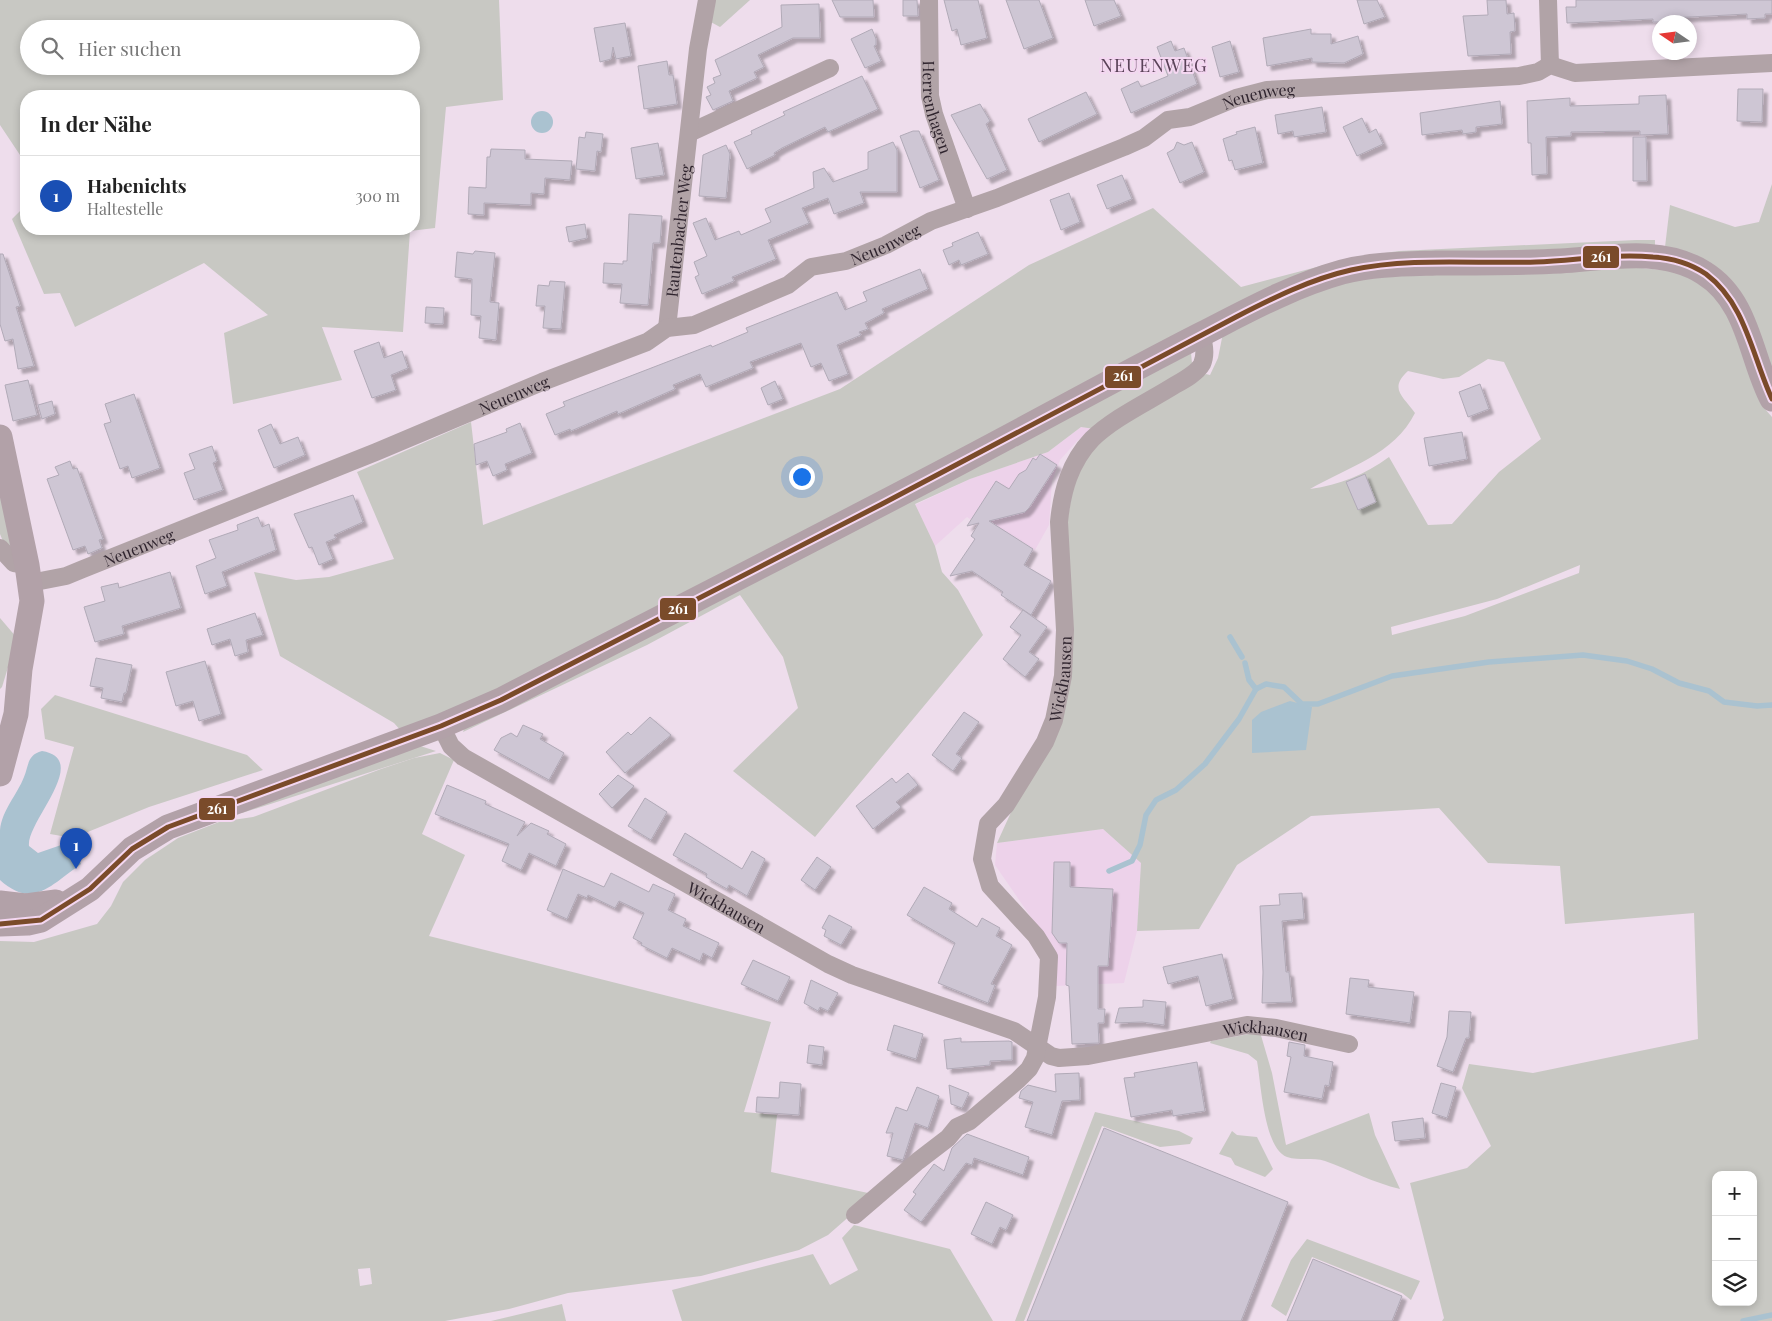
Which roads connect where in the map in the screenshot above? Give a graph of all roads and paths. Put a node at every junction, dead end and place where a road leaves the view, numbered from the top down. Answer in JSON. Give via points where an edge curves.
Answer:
{"nodes":[{"id":1,"x":707,"y":0,"type":"edge"},
{"id":2,"x":929,"y":0,"type":"edge"},
{"id":3,"x":1548,"y":0,"type":"edge"},
{"id":4,"x":1772,"y":63,"type":"edge"},
{"id":5,"x":1550,"y":65,"type":"junction"},
{"id":6,"x":830,"y":68,"type":"dead end"},
{"id":7,"x":688,"y":133,"type":"junction"},
{"id":8,"x":967,"y":209,"type":"junction"},
{"id":9,"x":667,"y":328,"type":"junction"},
{"id":10,"x":1201,"y":334,"type":"junction"},
{"id":11,"x":1772,"y":399,"type":"edge"},
{"id":12,"x":0,"y":437,"type":"edge"},
{"id":13,"x":0,"y":548,"type":"edge"},
{"id":14,"x":29,"y":574,"type":"junction"},
{"id":15,"x":20,"y":669,"type":"junction"},
{"id":16,"x":0,"y":722,"type":"edge"},
{"id":17,"x":442,"y":726,"type":"junction"},
{"id":18,"x":0,"y":774,"type":"edge"},
{"id":19,"x":71,"y":901,"type":"junction"},
{"id":20,"x":0,"y":903,"type":"edge"},
{"id":21,"x":0,"y":924,"type":"edge"},
{"id":22,"x":1350,"y":1044,"type":"dead end"},
{"id":23,"x":1038,"y":1046,"type":"junction"},
{"id":24,"x":855,"y":1216,"type":"dead end"}],
"edges":[{"from":1,"to":7,"type":"street","name":"Rautenbacher Weg"},
{"from":2,"to":8,"type":"street","name":"Herrenhagen","via":[[930,96]]},
{"from":3,"to":5,"type":"street"},
{"from":4,"to":5,"type":"street","via":[[1575,73]]},
{"from":5,"to":8,"type":"street","name":"Neuenweg","via":[[1538,72],[1519,76],[1256,92],[1199,114],[1168,120],[1144,138],[1124,147]]},
{"from":6,"to":7,"type":"street"},
{"from":7,"to":9,"type":"street","name":"Rautenbacher Weg"},
{"from":8,"to":9,"type":"street","name":"Neuenweg","via":[[931,221],[846,261],[811,268],[788,285],[694,325]]},
{"from":9,"to":14,"type":"street","name":"Neuenweg","via":[[647,342],[72,574]]},
{"from":10,"to":11,"type":"main road","via":[[1271,298],[1359,268],[1393,264],[1657,258],[1693,267],[1712,279],[1726,294],[1742,318]]},
{"from":10,"to":17,"type":"main road","via":[[518,691]]},
{"from":10,"to":23,"type":"street","name":"Wickhausen","via":[[1202,364],[1183,380],[1113,423],[1093,439],[1072,468],[1059,522],[1065,630],[1063,676],[1054,720],[1045,742],[1006,805],[988,824],[982,859],[990,886],[1036,936],[1049,957],[1047,997]]},
{"from":12,"to":14,"type":"main road"},
{"from":13,"to":14,"type":"street"},
{"from":14,"to":15,"type":"main road","via":[[30,619]]},
{"from":15,"to":16,"type":"main road"},
{"from":15,"to":18,"type":"main road","via":[[16,714]]},
{"from":17,"to":19,"type":"main road","via":[[160,831],[132,849],[100,881]]},
{"from":17,"to":23,"type":"street","name":"Wickhausen","via":[[451,746],[463,757],[828,964],[1014,1031]]},
{"from":19,"to":20,"type":"main road","via":[[26,906]]},
{"from":19,"to":21,"type":"main road","via":[[41,920]]},
{"from":22,"to":23,"type":"street","name":"Wickhausen","via":[[1247,1025],[1081,1057],[1051,1056]]},
{"from":23,"to":24,"type":"street","name":"Wickhausen","via":[[1029,1069],[1018,1080],[970,1121],[957,1127]]}]}
